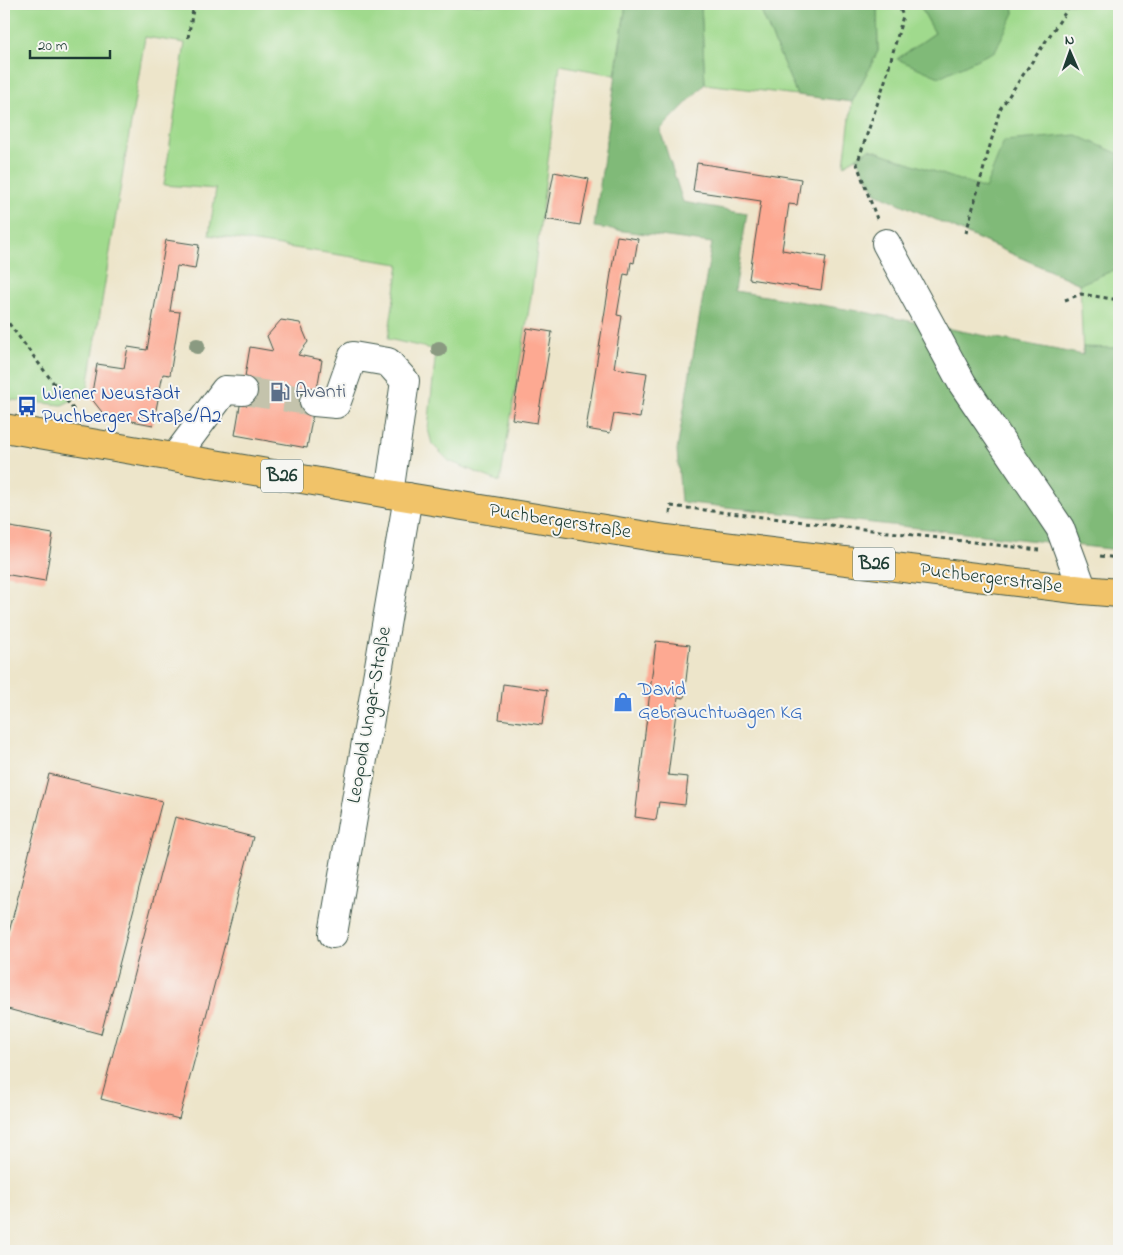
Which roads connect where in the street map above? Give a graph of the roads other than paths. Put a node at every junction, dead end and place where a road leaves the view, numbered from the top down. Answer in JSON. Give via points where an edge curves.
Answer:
{"nodes":[{"id":1,"x":886,"y":243,"type":"road end"},
{"id":2,"x":234,"y":391,"type":"dead end"},
{"id":3,"x":314,"y":402,"type":"tunnel mouth"},
{"id":4,"x":4,"y":428,"type":"edge"},
{"id":5,"x":175,"y":458,"type":"junction"},
{"id":6,"x":398,"y":495,"type":"junction"},
{"id":7,"x":1083,"y":590,"type":"junction"},
{"id":8,"x":1119,"y":593,"type":"edge"},
{"id":9,"x":333,"y":934,"type":"dead end"}],
"edges":[{"from":1,"to":7,"type":"street","via":[[962,383],[1060,528]]},
{"from":2,"to":5,"type":"street"},
{"from":3,"to":6,"type":"street","name":"Leopold Ungar-Straße","via":[[336,404],[353,356],[388,362],[405,381]]},
{"from":4,"to":5,"type":"main road","name":"Puchbergerstraße","number":"B26"},
{"from":5,"to":6,"type":"main road","name":"Puchbergerstraße","number":"B26"},
{"from":6,"to":7,"type":"main road","name":"Puchbergerstraße","number":"B26","via":[[666,539]]},
{"from":6,"to":9,"type":"street","name":"Leopold Ungar-Straße"},
{"from":7,"to":8,"type":"main road","name":"Puchbergerstraße","number":"B26"}]}
